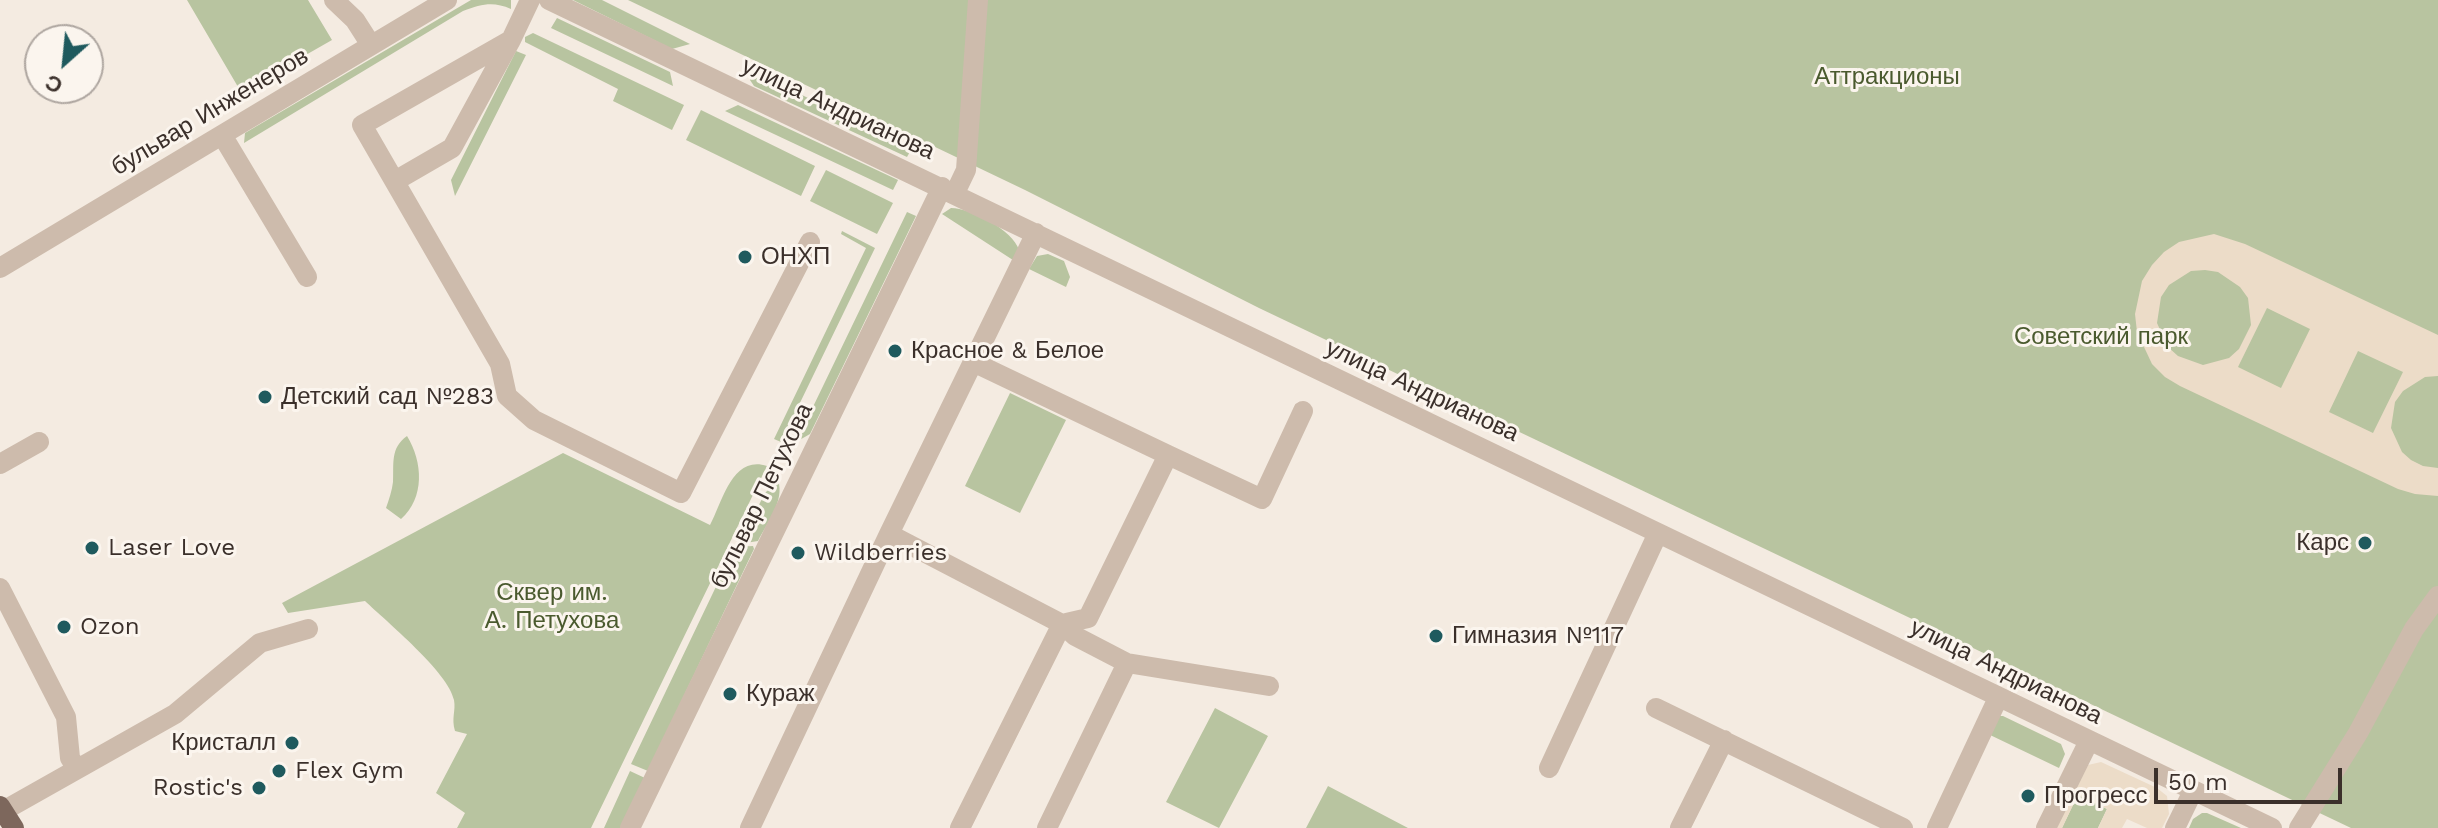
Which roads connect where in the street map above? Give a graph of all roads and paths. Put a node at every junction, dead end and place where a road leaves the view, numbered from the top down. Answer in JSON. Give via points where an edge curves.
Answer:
{"nodes":[{"id":1,"x":334,"y":0,"type":"edge"},
{"id":2,"x":447,"y":0,"type":"edge"},
{"id":3,"x":530,"y":0,"type":"edge"},
{"id":4,"x":549,"y":0,"type":"edge"},
{"id":5,"x":978,"y":0,"type":"edge"},
{"id":6,"x":352,"y":10,"type":"edge"},
{"id":7,"x":511,"y":40,"type":"junction"},
{"id":8,"x":371,"y":45,"type":"junction"},
{"id":9,"x":222,"y":135,"type":"junction"},
{"id":10,"x":395,"y":181,"type":"junction"},
{"id":11,"x":948,"y":190,"type":"junction"},
{"id":12,"x":1036,"y":233,"type":"junction"},
{"id":13,"x":810,"y":242,"type":"dead end"},
{"id":14,"x":0,"y":268,"type":"edge"},
{"id":15,"x":307,"y":277,"type":"dead end"},
{"id":16,"x":973,"y":362,"type":"junction"},
{"id":17,"x":1303,"y":411,"type":"dead end"},
{"id":18,"x":39,"y":442,"type":"dead end"},
{"id":19,"x":1168,"y":455,"type":"junction"},
{"id":20,"x":0,"y":464,"type":"edge"},
{"id":21,"x":1658,"y":533,"type":"junction"},
{"id":22,"x":889,"y":534,"type":"junction"},
{"id":23,"x":0,"y":588,"type":"edge"},
{"id":24,"x":2438,"y":596,"type":"edge"},
{"id":25,"x":1062,"y":624,"type":"junction"},
{"id":26,"x":308,"y":629,"type":"dead end"},
{"id":27,"x":1127,"y":663,"type":"junction"},
{"id":28,"x":1269,"y":686,"type":"dead end"},
{"id":29,"x":1998,"y":698,"type":"junction"},
{"id":30,"x":1656,"y":708,"type":"dead end"},
{"id":31,"x":1724,"y":740,"type":"junction"},
{"id":32,"x":2089,"y":741,"type":"junction"},
{"id":33,"x":1549,"y":768,"type":"dead end"},
{"id":34,"x":77,"y":769,"type":"junction"},
{"id":35,"x":2193,"y":791,"type":"junction"},
{"id":36,"x":6,"y":815,"type":"edge"},
{"id":37,"x":630,"y":828,"type":"edge"},
{"id":38,"x":750,"y":828,"type":"edge"},
{"id":39,"x":960,"y":828,"type":"edge"},
{"id":40,"x":1047,"y":828,"type":"edge"},
{"id":41,"x":1680,"y":828,"type":"edge"},
{"id":42,"x":1903,"y":828,"type":"edge"},
{"id":43,"x":1937,"y":828,"type":"edge"},
{"id":44,"x":2046,"y":828,"type":"edge"},
{"id":45,"x":2175,"y":828,"type":"edge"},
{"id":46,"x":2272,"y":828,"type":"edge"},
{"id":47,"x":2299,"y":828,"type":"edge"}],
"edges":[{"from":1,"to":6,"type":"street"},
{"from":2,"to":8,"type":"street","name":"бульвар Инженеров"},
{"from":3,"to":7,"type":"street"},
{"from":4,"to":11,"type":"street","name":"улица Андрианова"},
{"from":5,"to":11,"type":"street","name":"бульвар Петухова","via":[[966,170]]},
{"from":6,"to":8,"type":"street"},
{"from":7,"to":10,"type":"street","via":[[452,148]]},
{"from":7,"to":10,"type":"street","via":[[362,125]]},
{"from":8,"to":9,"type":"street","name":"бульвар Инженеров"},
{"from":9,"to":14,"type":"street","name":"бульвар Инженеров"},
{"from":9,"to":15,"type":"street"},
{"from":10,"to":13,"type":"street","via":[[500,364],[507,396],[534,420],[681,493]]},
{"from":11,"to":12,"type":"street","name":"улица Андрианова"},
{"from":11,"to":37,"type":"street","name":"бульвар Петухова"},
{"from":12,"to":16,"type":"street"},
{"from":12,"to":21,"type":"street","name":"улица Андрианова"},
{"from":16,"to":19,"type":"street"},
{"from":16,"to":22,"type":"street"},
{"from":17,"to":19,"type":"street","via":[[1262,499]]},
{"from":18,"to":20,"type":"street"},
{"from":19,"to":25,"type":"street","via":[[1088,618]]},
{"from":21,"to":29,"type":"street","name":"улица Андрианова"},
{"from":21,"to":33,"type":"street"},
{"from":22,"to":25,"type":"street"},
{"from":22,"to":38,"type":"street"},
{"from":23,"to":34,"type":"street","via":[[66,717],[70,758]]},
{"from":24,"to":47,"type":"street"},
{"from":25,"to":27,"type":"street"},
{"from":25,"to":39,"type":"street"},
{"from":26,"to":34,"type":"street","via":[[260,643],[175,714]]},
{"from":27,"to":28,"type":"street"},
{"from":27,"to":40,"type":"street"},
{"from":29,"to":32,"type":"street","name":"улица Андрианова"},
{"from":29,"to":43,"type":"street"},
{"from":30,"to":31,"type":"street"},
{"from":31,"to":41,"type":"street"},
{"from":31,"to":42,"type":"street"},
{"from":32,"to":35,"type":"street","name":"улица Андрианова"},
{"from":32,"to":44,"type":"street"},
{"from":34,"to":36,"type":"street"},
{"from":35,"to":45,"type":"street"},
{"from":35,"to":46,"type":"street","name":"улица Андрианова"}]}
